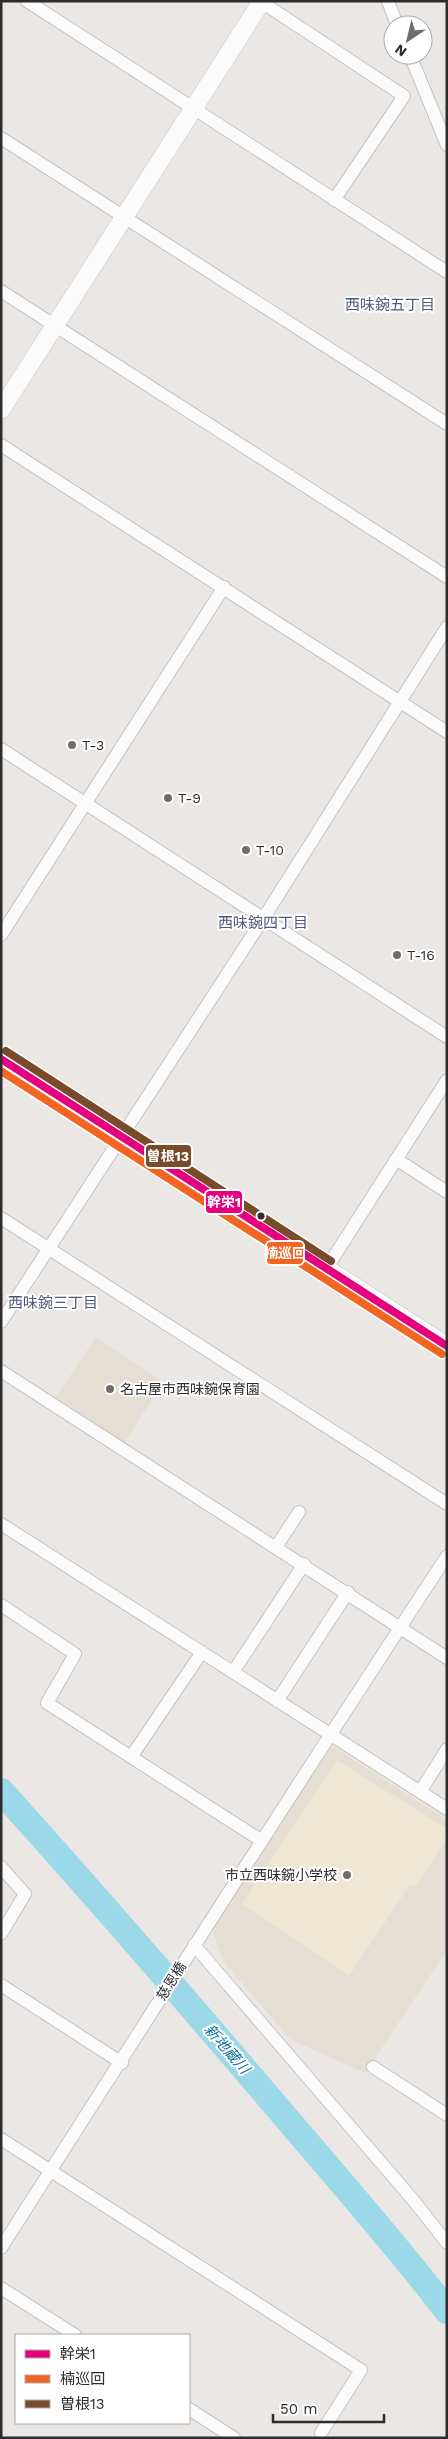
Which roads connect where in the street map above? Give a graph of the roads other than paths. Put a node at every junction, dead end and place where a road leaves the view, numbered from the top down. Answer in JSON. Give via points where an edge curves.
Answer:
{"nodes":[{"id":1,"x":27,"y":1,"type":"edge"},
{"id":2,"x":388,"y":1,"type":"edge"},
{"id":3,"x":261,"y":2,"type":"edge"},
{"id":4,"x":394,"y":15,"type":"edge"},
{"id":5,"x":414,"y":65,"type":"edge"},
{"id":6,"x":193,"y":109,"type":"junction"},
{"id":7,"x":1,"y":138,"type":"edge"},
{"id":8,"x":447,"y":145,"type":"edge"},
{"id":9,"x":334,"y":200,"type":"junction"},
{"id":10,"x":125,"y":217,"type":"junction"},
{"id":11,"x":447,"y":272,"type":"edge"},
{"id":12,"x":1,"y":291,"type":"edge"},
{"id":13,"x":55,"y":326,"type":"junction"},
{"id":14,"x":1,"y":410,"type":"edge"},
{"id":15,"x":447,"y":424,"type":"edge"},
{"id":16,"x":1,"y":445,"type":"edge"},
{"id":17,"x":447,"y":578,"type":"edge"},
{"id":18,"x":224,"y":588,"type":"junction"},
{"id":19,"x":447,"y":627,"type":"edge"},
{"id":20,"x":399,"y":701,"type":"junction"},
{"id":21,"x":447,"y":732,"type":"edge"},
{"id":22,"x":1,"y":749,"type":"edge"},
{"id":23,"x":85,"y":803,"type":"junction"},
{"id":24,"x":263,"y":919,"type":"junction"},
{"id":25,"x":1,"y":935,"type":"edge"},
{"id":26,"x":447,"y":1037,"type":"edge"},
{"id":27,"x":1,"y":1059,"type":"edge"},
{"id":28,"x":447,"y":1080,"type":"edge"},
{"id":29,"x":124,"y":1136,"type":"junction"},
{"id":30,"x":396,"y":1160,"type":"junction"},
{"id":31,"x":447,"y":1192,"type":"edge"},
{"id":32,"x":1,"y":1218,"type":"edge"},
{"id":33,"x":49,"y":1248,"type":"junction"},
{"id":34,"x":326,"y":1269,"type":"junction"},
{"id":35,"x":1,"y":1322,"type":"edge"},
{"id":36,"x":447,"y":1346,"type":"edge"},
{"id":37,"x":1,"y":1370,"type":"edge"},
{"id":38,"x":447,"y":1504,"type":"edge"},
{"id":39,"x":299,"y":1512,"type":"dead end"},
{"id":40,"x":1,"y":1524,"type":"edge"},
{"id":41,"x":276,"y":1547,"type":"junction"},
{"id":42,"x":447,"y":1556,"type":"edge"},
{"id":43,"x":304,"y":1564,"type":"junction"},
{"id":44,"x":348,"y":1592,"type":"junction"},
{"id":45,"x":1,"y":1605,"type":"edge"},
{"id":46,"x":400,"y":1627,"type":"junction"},
{"id":47,"x":202,"y":1652,"type":"junction"},
{"id":48,"x":447,"y":1658,"type":"edge"},
{"id":49,"x":233,"y":1672,"type":"junction"},
{"id":50,"x":277,"y":1701,"type":"junction"},
{"id":51,"x":331,"y":1735,"type":"junction"},
{"id":52,"x":447,"y":1749,"type":"edge"},
{"id":53,"x":131,"y":1757,"type":"junction"},
{"id":54,"x":420,"y":1792,"type":"junction"},
{"id":55,"x":447,"y":1809,"type":"edge"},
{"id":56,"x":262,"y":1841,"type":"junction"},
{"id":57,"x":1,"y":1867,"type":"edge"},
{"id":58,"x":1,"y":1934,"type":"edge"},
{"id":59,"x":194,"y":1945,"type":"junction"},
{"id":60,"x":1,"y":1985,"type":"edge"},
{"id":61,"x":122,"y":2062,"type":"junction"},
{"id":62,"x":373,"y":2067,"type":"dead end"},
{"id":63,"x":447,"y":2115,"type":"edge"},
{"id":64,"x":1,"y":2139,"type":"edge"},
{"id":65,"x":51,"y":2171,"type":"junction"},
{"id":66,"x":447,"y":2243,"type":"edge"},
{"id":67,"x":1,"y":2248,"type":"edge"},
{"id":68,"x":1,"y":2288,"type":"edge"},
{"id":69,"x":73,"y":2334,"type":"edge"},
{"id":70,"x":190,"y":2410,"type":"edge"},
{"id":71,"x":321,"y":2434,"type":"dead end"},
{"id":72,"x":234,"y":2438,"type":"edge"}],
"edges":[{"from":1,"to":6,"type":"street"},
{"from":2,"to":4,"type":"street"},
{"from":3,"to":6,"type":"street"},
{"from":3,"to":9,"type":"street","via":[[404,96]]},
{"from":5,"to":8,"type":"street"},
{"from":6,"to":9,"type":"street"},
{"from":6,"to":10,"type":"street"},
{"from":7,"to":10,"type":"street"},
{"from":9,"to":11,"type":"street"},
{"from":10,"to":13,"type":"street"},
{"from":10,"to":15,"type":"street"},
{"from":12,"to":13,"type":"street"},
{"from":13,"to":14,"type":"street"},
{"from":13,"to":17,"type":"street"},
{"from":16,"to":18,"type":"street"},
{"from":18,"to":20,"type":"street"},
{"from":18,"to":23,"type":"street"},
{"from":19,"to":20,"type":"street"},
{"from":20,"to":21,"type":"street"},
{"from":20,"to":24,"type":"street"},
{"from":22,"to":23,"type":"street"},
{"from":23,"to":24,"type":"street"},
{"from":23,"to":25,"type":"street"},
{"from":24,"to":26,"type":"street"},
{"from":24,"to":29,"type":"street"},
{"from":27,"to":29,"type":"street"},
{"from":28,"to":30,"type":"street"},
{"from":29,"to":33,"type":"street"},
{"from":29,"to":34,"type":"street"},
{"from":30,"to":31,"type":"street"},
{"from":30,"to":34,"type":"street"},
{"from":32,"to":33,"type":"street"},
{"from":33,"to":35,"type":"street"},
{"from":33,"to":38,"type":"street"},
{"from":34,"to":36,"type":"street"},
{"from":37,"to":41,"type":"street"},
{"from":39,"to":41,"type":"street"},
{"from":40,"to":47,"type":"street"},
{"from":41,"to":43,"type":"street"},
{"from":42,"to":46,"type":"street","name":"慈恩橋"},
{"from":43,"to":44,"type":"street"},
{"from":43,"to":49,"type":"street"},
{"from":44,"to":46,"type":"street"},
{"from":44,"to":50,"type":"street"},
{"from":45,"to":53,"type":"street","via":[[75,1654],[47,1703]]},
{"from":46,"to":48,"type":"street"},
{"from":46,"to":51,"type":"street","name":"慈恩橋"},
{"from":47,"to":49,"type":"street"},
{"from":47,"to":53,"type":"street"},
{"from":49,"to":50,"type":"street"},
{"from":50,"to":51,"type":"street"},
{"from":51,"to":54,"type":"street"},
{"from":51,"to":56,"type":"street","name":"慈恩橋"},
{"from":52,"to":54,"type":"street"},
{"from":53,"to":56,"type":"street"},
{"from":54,"to":55,"type":"street"},
{"from":56,"to":59,"type":"street","name":"慈恩橋"},
{"from":57,"to":58,"type":"street","via":[[25,1894]]},
{"from":59,"to":61,"type":"street","name":"慈恩橋"},
{"from":59,"to":66,"type":"street"},
{"from":60,"to":61,"type":"street"},
{"from":61,"to":65,"type":"street","name":"慈恩橋"},
{"from":62,"to":63,"type":"street"},
{"from":64,"to":65,"type":"street"},
{"from":65,"to":67,"type":"street","name":"慈恩橋"},
{"from":65,"to":71,"type":"street","via":[[361,2370]]},
{"from":68,"to":69,"type":"street"},
{"from":70,"to":72,"type":"street"}]}
